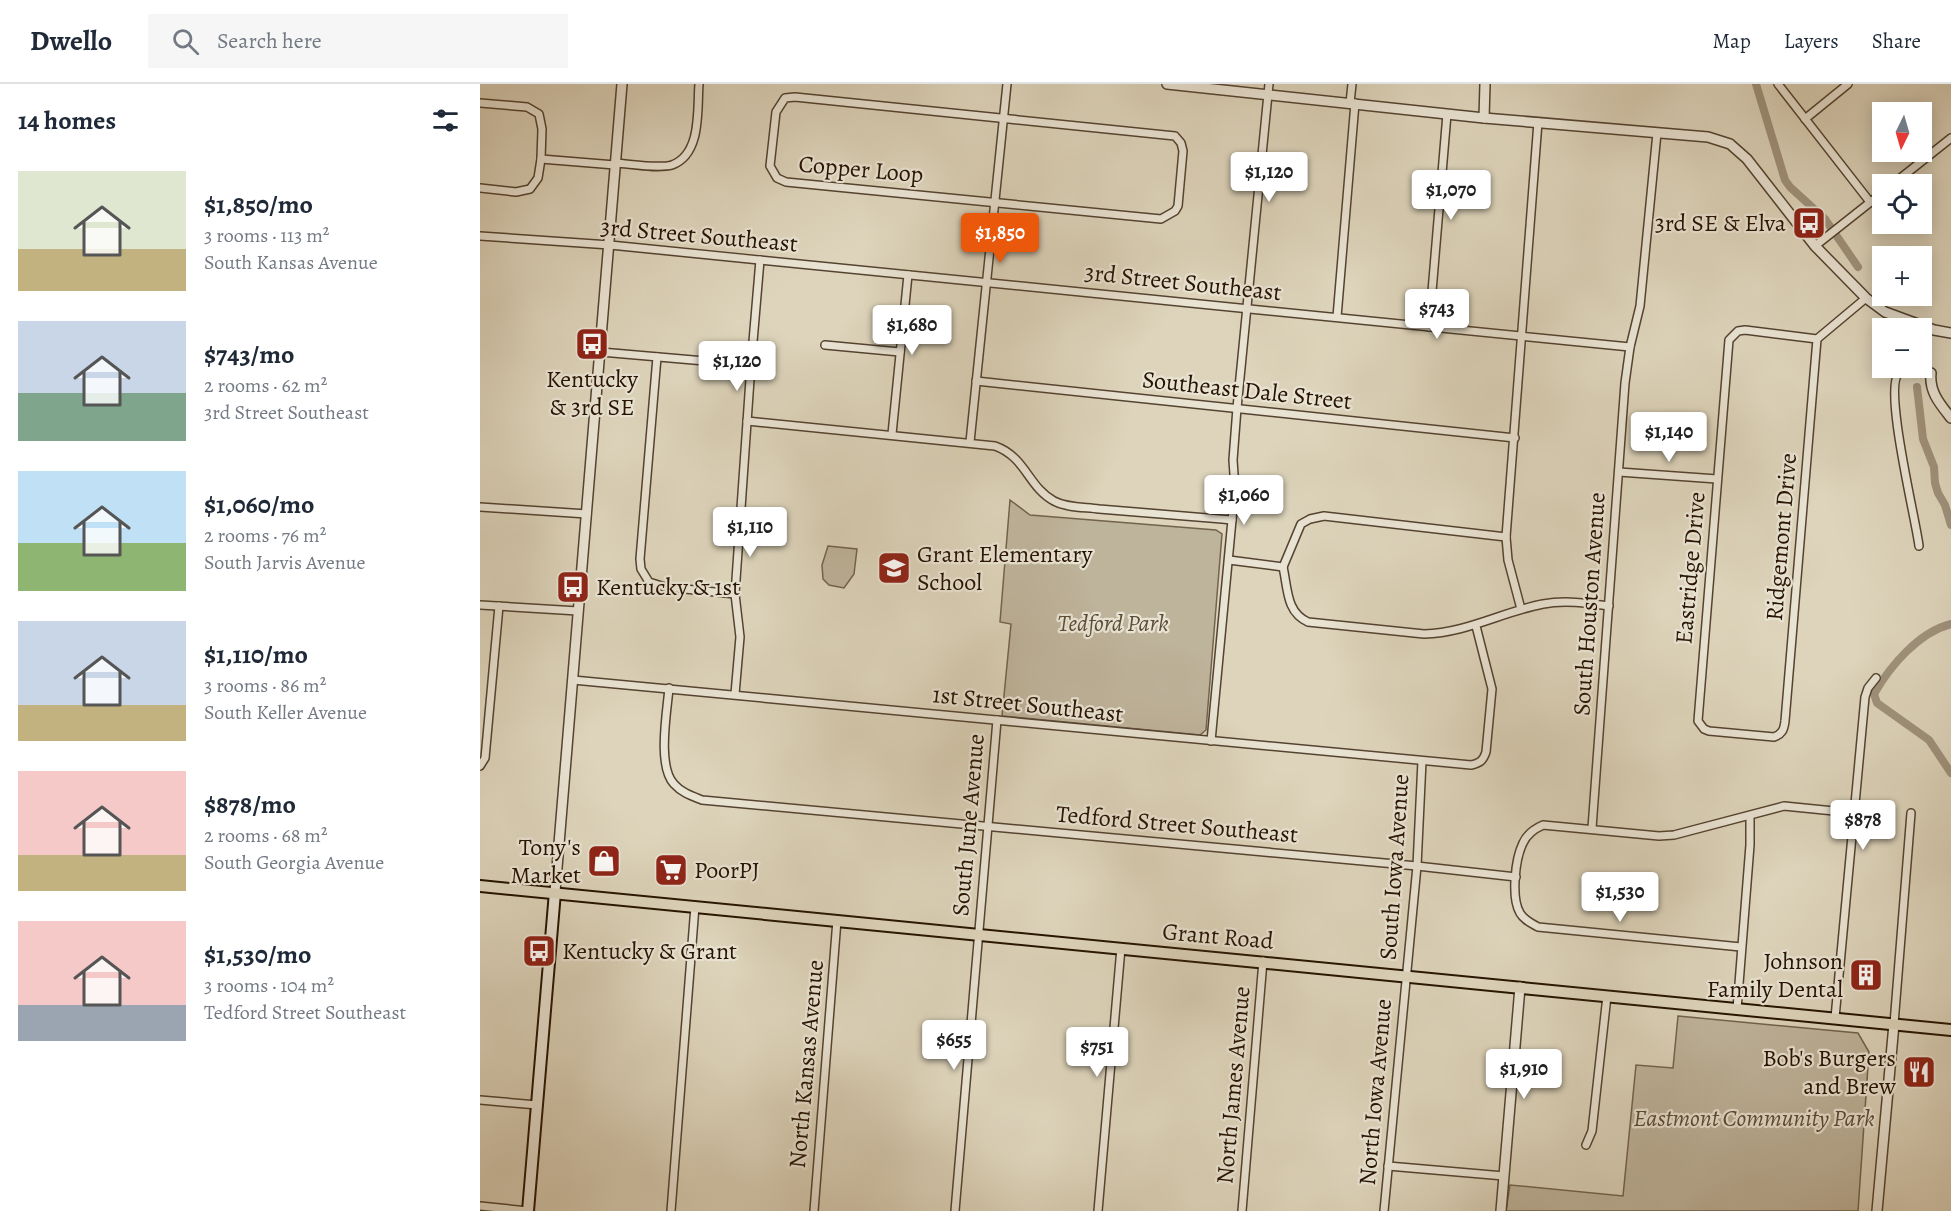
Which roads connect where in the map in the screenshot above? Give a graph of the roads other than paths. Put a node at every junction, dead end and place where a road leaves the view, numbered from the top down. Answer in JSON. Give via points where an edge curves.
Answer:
{"nodes":[{"id":1,"x":622,"y":84,"type":"edge"},
{"id":2,"x":699,"y":84,"type":"edge"},
{"id":3,"x":1006,"y":84,"type":"edge"},
{"id":4,"x":1167,"y":84,"type":"edge"},
{"id":5,"x":1269,"y":84,"type":"edge"},
{"id":6,"x":1352,"y":84,"type":"edge"},
{"id":7,"x":1485,"y":84,"type":"edge"},
{"id":8,"x":1778,"y":84,"type":"edge"},
{"id":9,"x":1848,"y":84,"type":"edge"},
{"id":10,"x":1268,"y":94,"type":"junction"},
{"id":11,"x":480,"y":103,"type":"edge"},
{"id":12,"x":1353,"y":103,"type":"junction"},
{"id":13,"x":1447,"y":114,"type":"junction"},
{"id":14,"x":1004,"y":118,"type":"junction"},
{"id":15,"x":1484,"y":118,"type":"junction"},
{"id":16,"x":1805,"y":119,"type":"junction"},
{"id":17,"x":1538,"y":122,"type":"junction"},
{"id":18,"x":1657,"y":133,"type":"junction"},
{"id":19,"x":1951,"y":138,"type":"edge"},
{"id":20,"x":541,"y":159,"type":"junction"},
{"id":21,"x":616,"y":164,"type":"junction"},
{"id":22,"x":1906,"y":174,"type":"edge"},
{"id":23,"x":480,"y":188,"type":"edge"},
{"id":24,"x":995,"y":201,"type":"junction"},
{"id":25,"x":1870,"y":202,"type":"joint"},
{"id":26,"x":480,"y":236,"type":"edge"},
{"id":27,"x":610,"y":245,"type":"junction"},
{"id":28,"x":1815,"y":246,"type":"junction"},
{"id":29,"x":760,"y":260,"type":"junction"},
{"id":30,"x":908,"y":275,"type":"junction"},
{"id":31,"x":985,"y":282,"type":"junction"},
{"id":32,"x":1866,"y":298,"type":"junction"},
{"id":33,"x":1245,"y":308,"type":"junction"},
{"id":34,"x":1337,"y":317,"type":"junction"},
{"id":35,"x":1430,"y":327,"type":"junction"},
{"id":36,"x":1951,"y":333,"type":"edge"},
{"id":37,"x":1522,"y":336,"type":"junction"},
{"id":38,"x":1816,"y":339,"type":"junction"},
{"id":39,"x":825,"y":345,"type":"dead end"},
{"id":40,"x":1630,"y":346,"type":"junction"},
{"id":41,"x":601,"y":352,"type":"junction"},
{"id":42,"x":900,"y":352,"type":"junction"},
{"id":43,"x":657,"y":357,"type":"junction"},
{"id":44,"x":750,"y":365,"type":"junction"},
{"id":45,"x":1896,"y":378,"type":"edge"},
{"id":46,"x":1930,"y":378,"type":"edge"},
{"id":47,"x":976,"y":381,"type":"junction"},
{"id":48,"x":1237,"y":408,"type":"junction"},
{"id":49,"x":1951,"y":418,"type":"edge"},
{"id":50,"x":747,"y":421,"type":"junction"},
{"id":51,"x":892,"y":435,"type":"junction"},
{"id":52,"x":1515,"y":438,"type":"junction"},
{"id":53,"x":970,"y":442,"type":"junction"},
{"id":54,"x":1619,"y":472,"type":"junction"},
{"id":55,"x":1717,"y":479,"type":"junction"},
{"id":56,"x":480,"y":507,"type":"edge"},
{"id":57,"x":587,"y":514,"type":"junction"},
{"id":58,"x":1232,"y":520,"type":"junction"},
{"id":59,"x":1506,"y":537,"type":"junction"},
{"id":60,"x":1918,"y":546,"type":"dead end"},
{"id":61,"x":1228,"y":560,"type":"junction"},
{"id":62,"x":1283,"y":567,"type":"junction"},
{"id":63,"x":735,"y":594,"type":"junction"},
{"id":64,"x":480,"y":604,"type":"edge"},
{"id":65,"x":499,"y":606,"type":"junction"},
{"id":66,"x":1609,"y":606,"type":"junction"},
{"id":67,"x":1521,"y":609,"type":"junction"},
{"id":68,"x":578,"y":611,"type":"junction"},
{"id":69,"x":1476,"y":626,"type":"junction"},
{"id":70,"x":1876,"y":678,"type":"dead end"},
{"id":71,"x":573,"y":680,"type":"junction"},
{"id":72,"x":669,"y":688,"type":"junction"},
{"id":73,"x":735,"y":694,"type":"junction"},
{"id":74,"x":997,"y":720,"type":"junction"},
{"id":75,"x":1779,"y":735,"type":"joint"},
{"id":76,"x":1211,"y":741,"type":"junction"},
{"id":77,"x":1422,"y":761,"type":"junction"},
{"id":78,"x":481,"y":766,"type":"edge"},
{"id":79,"x":1854,"y":813,"type":"junction"},
{"id":80,"x":1911,"y":813,"type":"dead end"},
{"id":81,"x":1750,"y":816,"type":"junction"},
{"id":82,"x":988,"y":827,"type":"junction"},
{"id":83,"x":1592,"y":828,"type":"junction"},
{"id":84,"x":1417,"y":866,"type":"junction"},
{"id":85,"x":1516,"y":877,"type":"junction"},
{"id":86,"x":480,"y":886,"type":"edge"},
{"id":87,"x":555,"y":892,"type":"junction"},
{"id":88,"x":695,"y":906,"type":"junction"},
{"id":89,"x":837,"y":920,"type":"junction"},
{"id":90,"x":979,"y":934,"type":"junction"},
{"id":91,"x":1741,"y":947,"type":"junction"},
{"id":92,"x":1121,"y":948,"type":"junction"},
{"id":93,"x":1263,"y":962,"type":"junction"},
{"id":94,"x":1405,"y":976,"type":"junction"},
{"id":95,"x":1520,"y":987,"type":"junction"},
{"id":96,"x":1607,"y":996,"type":"junction"},
{"id":97,"x":1737,"y":1009,"type":"junction"},
{"id":98,"x":1834,"y":1018,"type":"junction"},
{"id":99,"x":1894,"y":1024,"type":"junction"},
{"id":100,"x":1951,"y":1030,"type":"edge"},
{"id":101,"x":480,"y":1100,"type":"edge"},
{"id":102,"x":537,"y":1105,"type":"junction"},
{"id":103,"x":1586,"y":1145,"type":"dead end"},
{"id":104,"x":1388,"y":1166,"type":"junction"},
{"id":105,"x":1504,"y":1176,"type":"junction"},
{"id":106,"x":480,"y":1206,"type":"edge"},
{"id":107,"x":528,"y":1211,"type":"edge"},
{"id":108,"x":671,"y":1211,"type":"edge"},
{"id":109,"x":814,"y":1211,"type":"edge"},
{"id":110,"x":955,"y":1211,"type":"edge"},
{"id":111,"x":1098,"y":1211,"type":"edge"},
{"id":112,"x":1242,"y":1211,"type":"edge"},
{"id":113,"x":1384,"y":1211,"type":"edge"},
{"id":114,"x":1501,"y":1211,"type":"edge"},
{"id":115,"x":1877,"y":1211,"type":"edge"}],
"edges":[{"from":1,"to":21,"type":"street"},
{"from":2,"to":21,"type":"street","via":[[695,135],[683,157],[673,165]]},
{"from":3,"to":14,"type":"street"},
{"from":4,"to":10,"type":"street"},
{"from":5,"to":10,"type":"street"},
{"from":6,"to":12,"type":"street"},
{"from":7,"to":15,"type":"street"},
{"from":8,"to":16,"type":"street"},
{"from":9,"to":16,"type":"street"},
{"from":10,"to":12,"type":"street"},
{"from":10,"to":33,"type":"street"},
{"from":11,"to":20,"type":"street","via":[[527,107],[539,114]]},
{"from":12,"to":13,"type":"street"},
{"from":12,"to":34,"type":"street"},
{"from":13,"to":15,"type":"street"},
{"from":13,"to":35,"type":"street"},
{"from":14,"to":24,"type":"street"},
{"from":14,"to":24,"type":"street","via":[[1175,136],[1183,151],[1178,206],[1161,219]]},
{"from":14,"to":24,"type":"street","name":"Copper Loop","via":[[785,98],[776,112],[770,166],[777,178],[786,182]]},
{"from":15,"to":17,"type":"street"},
{"from":16,"to":25,"type":"street"},
{"from":17,"to":18,"type":"street"},
{"from":17,"to":37,"type":"street"},
{"from":18,"to":28,"type":"street","via":[[1708,137],[1730,144],[1747,159]]},
{"from":18,"to":40,"type":"street","name":"South Houston Avenue","via":[[1640,306]]},
{"from":19,"to":22,"type":"street"},
{"from":20,"to":21,"type":"street"},
{"from":20,"to":23,"type":"street","via":[[538,178],[530,189],[516,192]]},
{"from":21,"to":27,"type":"street"},
{"from":24,"to":31,"type":"street"},
{"from":25,"to":28,"type":"street"},
{"from":26,"to":27,"type":"street","name":"3rd Street Southeast"},
{"from":27,"to":29,"type":"street","name":"3rd Street Southeast"},
{"from":27,"to":41,"type":"street"},
{"from":28,"to":32,"type":"street"},
{"from":29,"to":30,"type":"street","name":"3rd Street Southeast"},
{"from":29,"to":44,"type":"street"},
{"from":30,"to":31,"type":"street","name":"3rd Street Southeast"},
{"from":30,"to":42,"type":"street"},
{"from":31,"to":33,"type":"street","name":"3rd Street Southeast"},
{"from":31,"to":47,"type":"street"},
{"from":32,"to":36,"type":"street","via":[[1885,312]]},
{"from":32,"to":38,"type":"street"},
{"from":33,"to":34,"type":"street","name":"3rd Street Southeast"},
{"from":33,"to":48,"type":"street"},
{"from":34,"to":35,"type":"street","name":"3rd Street Southeast"},
{"from":35,"to":37,"type":"street","name":"3rd Street Southeast"},
{"from":37,"to":40,"type":"street","name":"3rd Street Southeast"},
{"from":37,"to":52,"type":"street"},
{"from":38,"to":55,"type":"street","name":"Eastridge Drive","via":[[1745,330],[1729,340]]},
{"from":38,"to":75,"type":"street","name":"Ridgemont Drive","via":[[1785,721]]},
{"from":39,"to":42,"type":"street"},
{"from":40,"to":54,"type":"street","name":"South Houston Avenue"},
{"from":41,"to":43,"type":"street"},
{"from":41,"to":57,"type":"street"},
{"from":42,"to":51,"type":"street"},
{"from":43,"to":44,"type":"street"},
{"from":43,"to":63,"type":"street","via":[[641,569],[649,582],[665,587]]},
{"from":44,"to":50,"type":"street"},
{"from":45,"to":60,"type":"street","via":[[1894,398]]},
{"from":46,"to":49,"type":"street","via":[[1934,394]]},
{"from":47,"to":48,"type":"street","name":"Southeast Dale Street"},
{"from":47,"to":53,"type":"street"},
{"from":48,"to":52,"type":"street","name":"Southeast Dale Street"},
{"from":48,"to":58,"type":"street"},
{"from":50,"to":51,"type":"street"},
{"from":50,"to":63,"type":"street"},
{"from":51,"to":53,"type":"street"},
{"from":52,"to":59,"type":"street"},
{"from":53,"to":58,"type":"street","via":[[1006,450],[1041,491],[1059,504]]},
{"from":54,"to":55,"type":"street"},
{"from":54,"to":66,"type":"street","name":"South Houston Avenue"},
{"from":55,"to":75,"type":"street","name":"Eastridge Drive","via":[[1698,721],[1709,731]]},
{"from":56,"to":57,"type":"street"},
{"from":57,"to":68,"type":"street"},
{"from":58,"to":61,"type":"street"},
{"from":59,"to":62,"type":"street","via":[[1324,516],[1301,524]]},
{"from":59,"to":67,"type":"street"},
{"from":61,"to":62,"type":"street"},
{"from":61,"to":76,"type":"street"},
{"from":62,"to":69,"type":"street","via":[[1292,610],[1308,622],[1424,634]]},
{"from":63,"to":73,"type":"street","via":[[740,637]]},
{"from":64,"to":65,"type":"street"},
{"from":65,"to":68,"type":"street"},
{"from":65,"to":78,"type":"street","via":[[485,758]]},
{"from":66,"to":67,"type":"street","via":[[1563,602]]},
{"from":66,"to":83,"type":"street","name":"South Houston Avenue"},
{"from":67,"to":69,"type":"street"},
{"from":68,"to":71,"type":"street"},
{"from":69,"to":77,"type":"street","name":"1st Street Southeast","via":[[1492,689],[1484,759],[1463,765]]},
{"from":70,"to":79,"type":"street","via":[[1865,697]]},
{"from":71,"to":72,"type":"street","name":"1st Street Southeast"},
{"from":71,"to":87,"type":"street"},
{"from":72,"to":73,"type":"street","name":"1st Street Southeast"},
{"from":72,"to":82,"type":"street","name":"Tedford Street Southeast","via":[[666,769],[672,783],[684,793],[702,800]]},
{"from":73,"to":74,"type":"street","name":"1st Street Southeast"},
{"from":74,"to":76,"type":"street","name":"1st Street Southeast"},
{"from":74,"to":82,"type":"street","name":"South June Avenue"},
{"from":76,"to":77,"type":"street","name":"1st Street Southeast"},
{"from":77,"to":84,"type":"street","name":"South Iowa Avenue"},
{"from":79,"to":81,"type":"street","via":[[1784,806]]},
{"from":79,"to":98,"type":"street"},
{"from":80,"to":99,"type":"street"},
{"from":81,"to":83,"type":"street","via":[[1674,835]]},
{"from":81,"to":91,"type":"street"},
{"from":82,"to":84,"type":"street","name":"Tedford Street Southeast"},
{"from":82,"to":90,"type":"street","name":"South June Avenue"},
{"from":83,"to":85,"type":"street","via":[[1543,825],[1533,829],[1523,843]]},
{"from":84,"to":85,"type":"street","name":"Tedford Street Southeast"},
{"from":84,"to":94,"type":"street","name":"South Iowa Avenue"},
{"from":85,"to":91,"type":"street","via":[[1516,907],[1538,927]]},
{"from":86,"to":87,"type":"main road","name":"Grant Road"},
{"from":87,"to":88,"type":"main road","name":"Grant Road"},
{"from":87,"to":102,"type":"main road"},
{"from":88,"to":89,"type":"main road","name":"Grant Road"},
{"from":88,"to":108,"type":"street"},
{"from":89,"to":90,"type":"main road","name":"Grant Road"},
{"from":89,"to":109,"type":"street","name":"North Kansas Avenue"},
{"from":90,"to":92,"type":"main road","name":"Grant Road"},
{"from":90,"to":110,"type":"street","name":"South June Avenue"},
{"from":91,"to":97,"type":"street"},
{"from":92,"to":93,"type":"main road","name":"Grant Road"},
{"from":92,"to":111,"type":"street"},
{"from":93,"to":94,"type":"main road","name":"Grant Road"},
{"from":93,"to":112,"type":"street","name":"North James Avenue"},
{"from":94,"to":95,"type":"main road","name":"Grant Road"},
{"from":94,"to":104,"type":"street","name":"North Iowa Avenue"},
{"from":95,"to":96,"type":"main road","name":"Grant Road"},
{"from":95,"to":105,"type":"street"},
{"from":96,"to":97,"type":"main road","name":"Grant Road"},
{"from":96,"to":103,"type":"street","via":[[1592,1131]]},
{"from":97,"to":98,"type":"main road","name":"Grant Road"},
{"from":98,"to":99,"type":"main road","name":"Grant Road"},
{"from":99,"to":100,"type":"main road","name":"Grant Road"},
{"from":99,"to":115,"type":"street"},
{"from":101,"to":102,"type":"street"},
{"from":102,"to":107,"type":"main road"},
{"from":104,"to":105,"type":"street"},
{"from":104,"to":113,"type":"street","name":"North Iowa Avenue"},
{"from":105,"to":114,"type":"street"},
{"from":106,"to":107,"type":"street"}]}
